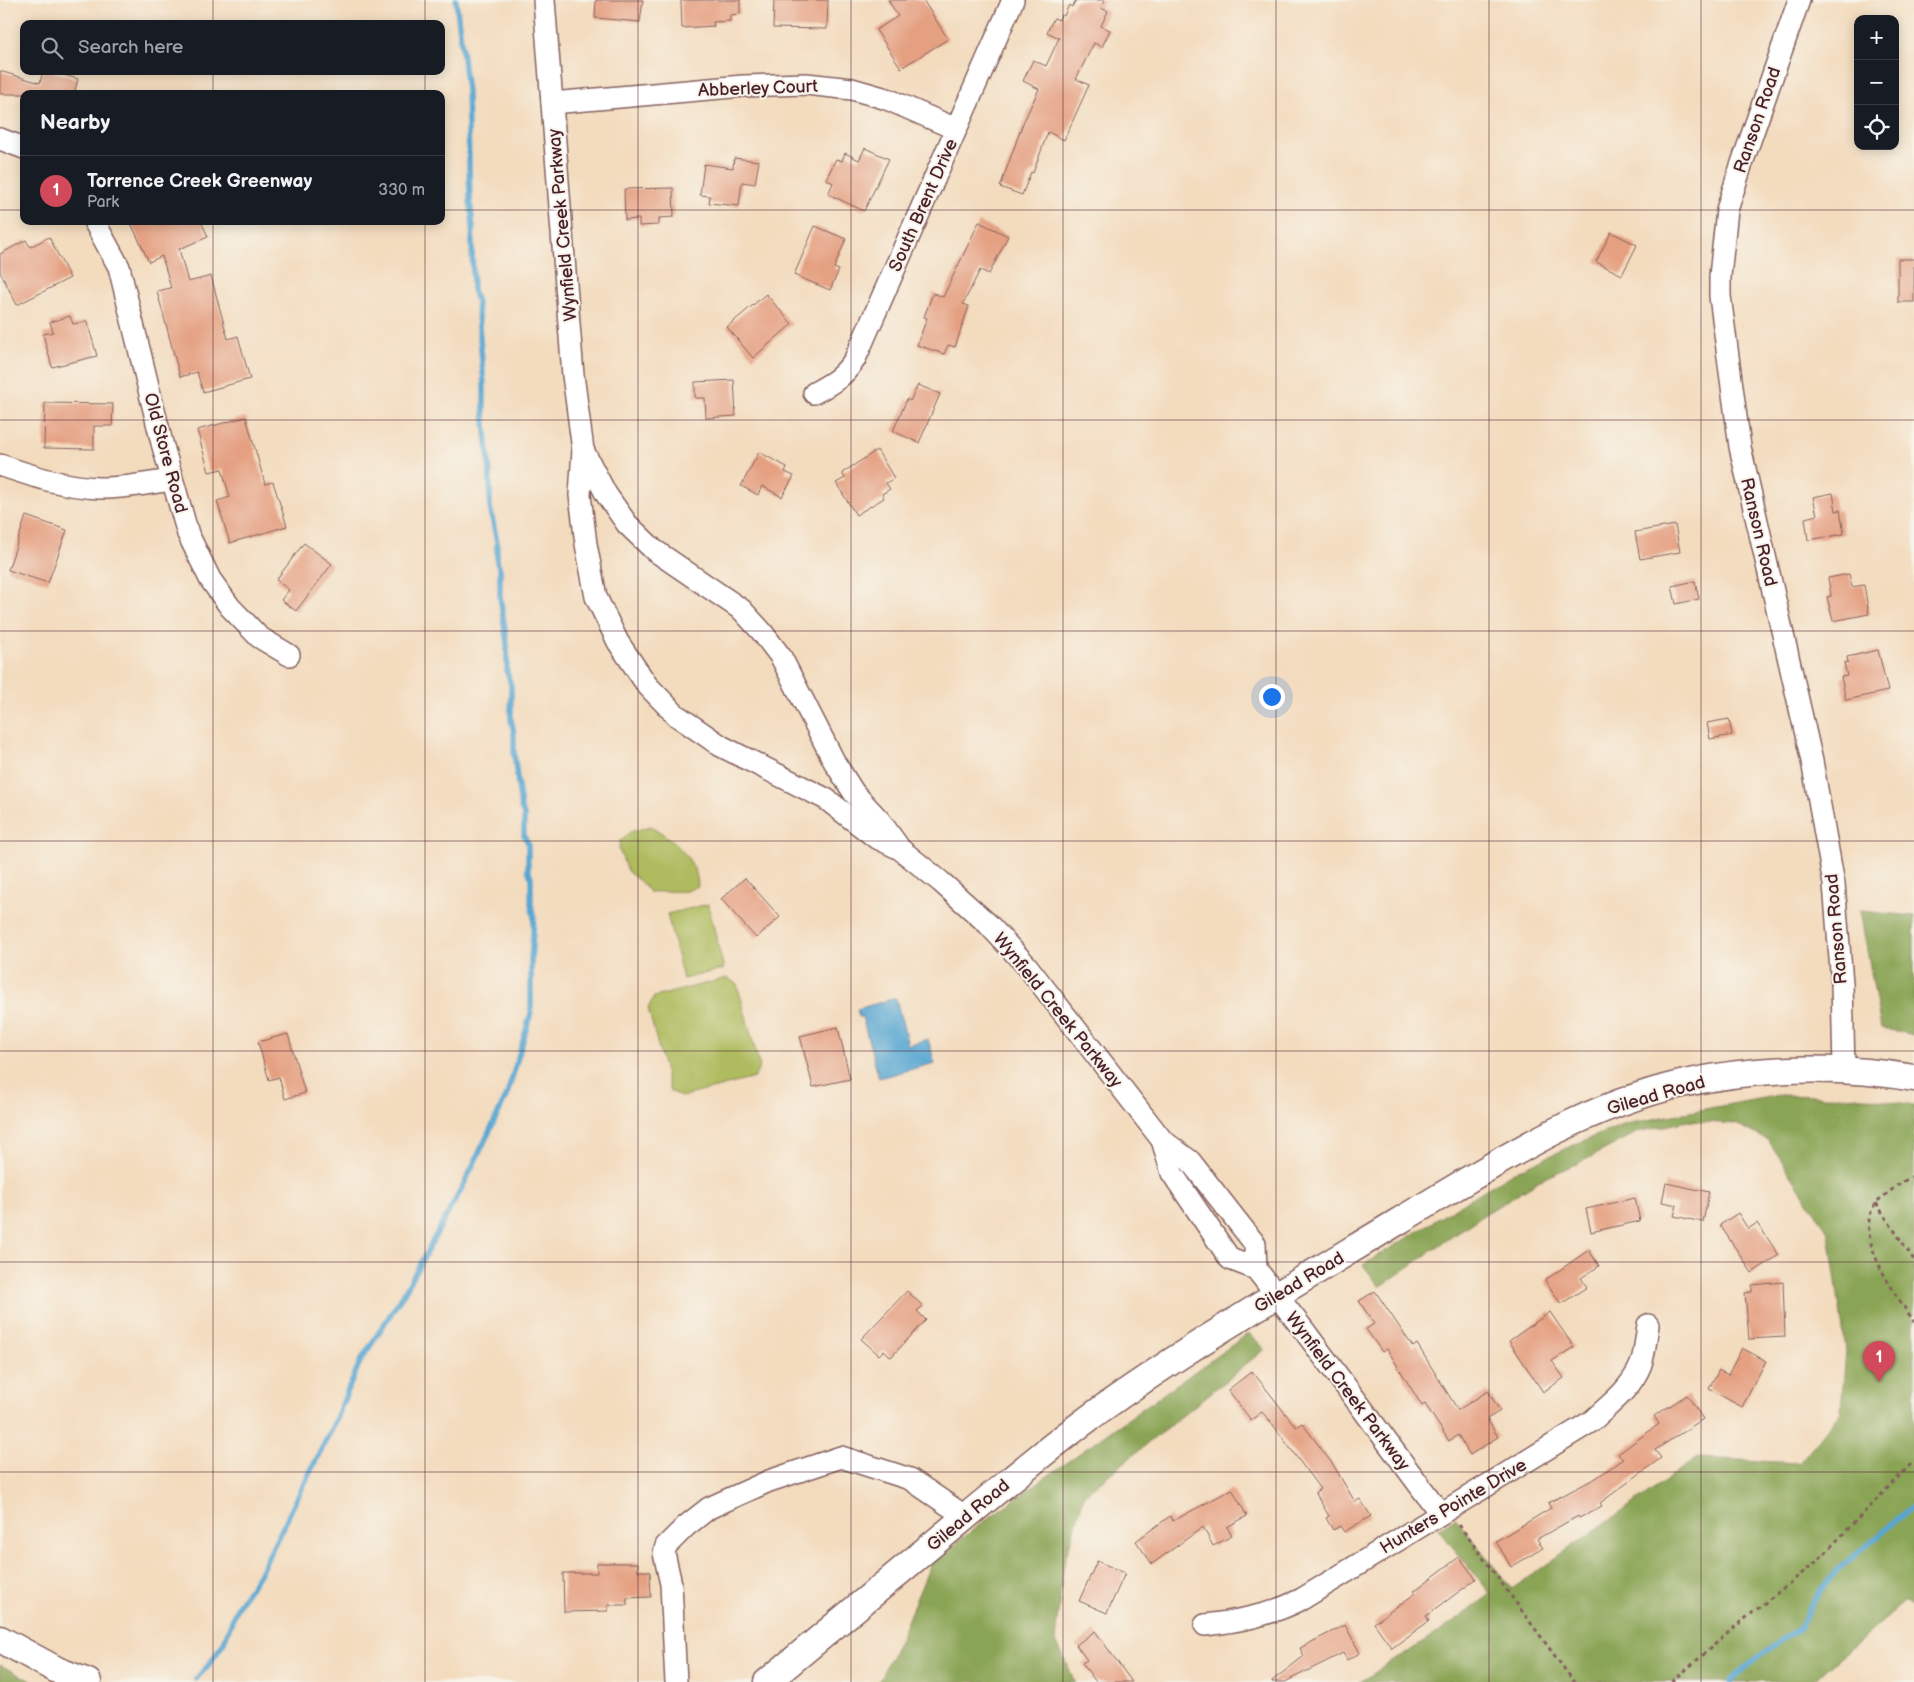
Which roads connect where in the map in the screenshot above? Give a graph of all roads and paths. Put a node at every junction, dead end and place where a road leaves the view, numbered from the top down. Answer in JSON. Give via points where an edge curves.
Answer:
{"nodes":[{"id":1,"x":544,"y":0,"type":"edge"},
{"id":2,"x":1013,"y":0,"type":"edge"},
{"id":3,"x":1799,"y":0,"type":"edge"},
{"id":4,"x":552,"y":103,"type":"junction"},
{"id":5,"x":956,"y":129,"type":"junction"},
{"id":6,"x":0,"y":139,"type":"edge"},
{"id":7,"x":20,"y":146,"type":"edge"},
{"id":8,"x":96,"y":225,"type":"edge"},
{"id":9,"x":814,"y":393,"type":"dead end"},
{"id":10,"x":583,"y":450,"type":"junction"},
{"id":11,"x":0,"y":465,"type":"edge"},
{"id":12,"x":172,"y":480,"type":"junction"},
{"id":13,"x":289,"y":655,"type":"dead end"},
{"id":14,"x":900,"y":849,"type":"junction"},
{"id":15,"x":1844,"y":1071,"type":"junction"},
{"id":16,"x":1914,"y":1078,"type":"edge"},
{"id":17,"x":1162,"y":1140,"type":"junction"},
{"id":18,"x":1914,"y":1176,"type":"edge"},
{"id":19,"x":1876,"y":1202,"type":"junction"},
{"id":20,"x":1914,"y":1260,"type":"edge"},
{"id":21,"x":1256,"y":1269,"type":"junction"},
{"id":22,"x":1275,"y":1296,"type":"junction"},
{"id":23,"x":1914,"y":1322,"type":"edge"},
{"id":24,"x":1648,"y":1325,"type":"dead end"},
{"id":25,"x":1914,"y":1462,"type":"edge"},
{"id":26,"x":1440,"y":1513,"type":"junction"},
{"id":27,"x":966,"y":1517,"type":"junction"},
{"id":28,"x":1458,"y":1524,"type":"dead end"},
{"id":29,"x":1205,"y":1625,"type":"dead end"},
{"id":30,"x":0,"y":1638,"type":"edge"},
{"id":31,"x":88,"y":1682,"type":"edge"},
{"id":32,"x":676,"y":1682,"type":"edge"},
{"id":33,"x":767,"y":1682,"type":"edge"},
{"id":34,"x":1574,"y":1682,"type":"edge"},
{"id":35,"x":1672,"y":1682,"type":"edge"}],
"edges":[{"from":1,"to":4,"type":"street","name":"Wynfield Creek Parkway"},
{"from":2,"to":5,"type":"street","name":"South Brent Drive"},
{"from":3,"to":15,"type":"street","name":"Ranson Road","via":[[1727,210],[1720,296],[1740,447],[1812,761],[1834,884],[1842,983]]},
{"from":4,"to":5,"type":"street","name":"Abberley Court","via":[[743,86],[806,84],[887,99]]},
{"from":4,"to":10,"type":"street","name":"Wynfield Creek Parkway","via":[[573,374]]},
{"from":5,"to":9,"type":"street","name":"South Brent Drive","via":[[855,359],[834,383]]},
{"from":6,"to":7,"type":"street"},
{"from":8,"to":12,"type":"street","name":"Old Store Road","via":[[119,268]]},
{"from":10,"to":14,"type":"street","name":"Wynfield Creek Parkway","via":[[606,494],[627,524],[654,550],[742,610],[782,657],[836,764],[854,793]]},
{"from":10,"to":14,"type":"street","name":"Wynfield Creek Parkway","via":[[580,495],[596,597],[618,642],[647,685],[676,715],[721,746],[826,799],[875,837]]},
{"from":11,"to":12,"type":"street","via":[[64,484],[100,488]]},
{"from":12,"to":13,"type":"street","name":"Old Store Road","via":[[188,534],[210,579],[230,607],[259,636]]},
{"from":14,"to":17,"type":"street","name":"Wynfield Creek Parkway","via":[[1010,946]]},
{"from":15,"to":16,"type":"main road","name":"Gilead Road"},
{"from":15,"to":22,"type":"main road","name":"Gilead Road","via":[[1740,1075],[1680,1085],[1623,1102],[1524,1147]]},
{"from":17,"to":21,"type":"street","name":"Wynfield Creek Parkway","via":[[1190,1161],[1255,1244]]},
{"from":17,"to":21,"type":"street","name":"Wynfield Creek Parkway","via":[[1172,1173],[1230,1260]]},
{"from":18,"to":19,"type":"path"},
{"from":19,"to":20,"type":"path"},
{"from":19,"to":23,"type":"path","via":[[1870,1216],[1875,1257],[1882,1274]]},
{"from":21,"to":22,"type":"street","name":"Wynfield Creek Parkway"},
{"from":22,"to":26,"type":"street","name":"Wynfield Creek Parkway"},
{"from":22,"to":27,"type":"main road","name":"Gilead Road","via":[[1108,1404]]},
{"from":24,"to":26,"type":"street","name":"Hunters Pointe Drive","via":[[1641,1364],[1632,1381],[1592,1421]]},
{"from":25,"to":35,"type":"path","via":[[1816,1562],[1736,1625]]},
{"from":26,"to":29,"type":"street","name":"Hunters Pointe Drive","via":[[1289,1606],[1253,1618]]},
{"from":27,"to":32,"type":"street","via":[[910,1479],[841,1457],[769,1481],[709,1508],[686,1526],[666,1546],[664,1553],[671,1584]]},
{"from":27,"to":33,"type":"main road","name":"Gilead Road"},
{"from":28,"to":34,"type":"path"},
{"from":30,"to":31,"type":"main road","via":[[58,1670]]}]}
